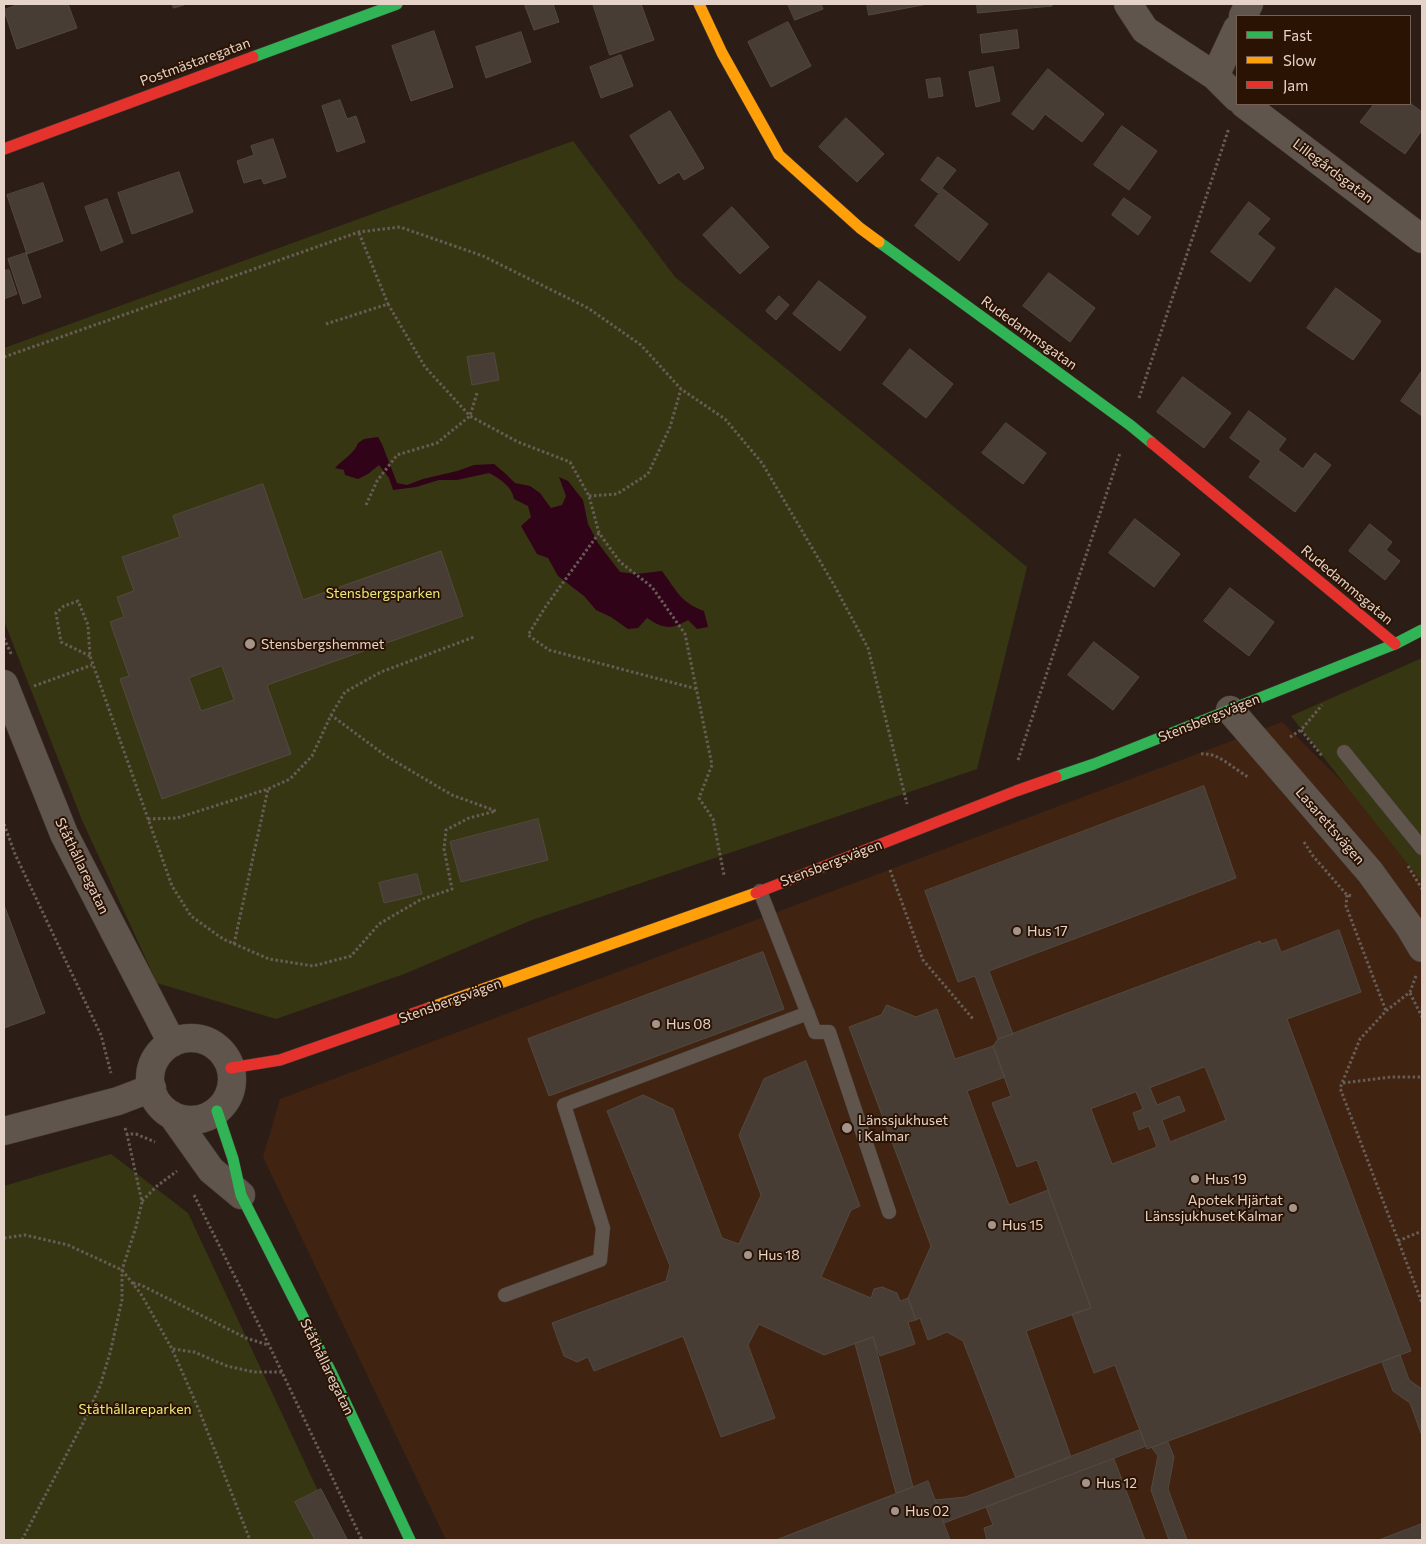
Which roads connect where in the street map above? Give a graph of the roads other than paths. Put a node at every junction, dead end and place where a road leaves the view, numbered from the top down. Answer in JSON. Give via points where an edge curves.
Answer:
{"nodes":[{"id":1,"x":397,"y":4,"type":"edge"},
{"id":2,"x":699,"y":4,"type":"edge"},
{"id":3,"x":1128,"y":4,"type":"edge"},
{"id":4,"x":1236,"y":31,"type":"edge"},
{"id":5,"x":1215,"y":76,"type":"junction"},
{"id":6,"x":1236,"y":97,"type":"edge"},
{"id":7,"x":1245,"y":105,"type":"edge"},
{"id":8,"x":4,"y":149,"type":"edge"},
{"id":9,"x":1422,"y":239,"type":"edge"},
{"id":10,"x":1422,"y":630,"type":"edge"},
{"id":11,"x":1395,"y":644,"type":"junction"},
{"id":12,"x":6,"y":690,"type":"edge"},
{"id":13,"x":1230,"y":710,"type":"junction"},
{"id":14,"x":1344,"y":752,"type":"dead end"},
{"id":15,"x":1422,"y":848,"type":"edge"},
{"id":16,"x":760,"y":891,"type":"junction"},
{"id":17,"x":1422,"y":948,"type":"edge"},
{"id":18,"x":808,"y":1013,"type":"junction"},
{"id":19,"x":172,"y":1043,"type":"junction"},
{"id":20,"x":231,"y":1068,"type":"junction"},
{"id":21,"x":152,"y":1088,"type":"junction"},
{"id":22,"x":217,"y":1111,"type":"junction"},
{"id":23,"x":172,"y":1115,"type":"junction"},
{"id":24,"x":4,"y":1131,"type":"edge"},
{"id":25,"x":241,"y":1195,"type":"junction"},
{"id":26,"x":889,"y":1212,"type":"dead end"},
{"id":27,"x":504,"y":1295,"type":"dead end"},
{"id":28,"x":410,"y":1540,"type":"edge"}],
"edges":[{"from":1,"to":8,"type":"street","name":"Postmästaregatan"},
{"from":2,"to":11,"type":"street","name":"Rudedammsgatan","via":[[722,53],[779,155],[860,228],[1130,425]]},
{"from":3,"to":5,"type":"street","via":[[1145,30]]},
{"from":4,"to":5,"type":"street"},
{"from":5,"to":6,"type":"street"},
{"from":7,"to":9,"type":"street","name":"Lillegårdsgatan"},
{"from":10,"to":11,"type":"street","name":"Stensbergsvägen"},
{"from":11,"to":13,"type":"street","name":"Stensbergsvägen"},
{"from":12,"to":19,"type":"street","name":"Ståthållaregatan","via":[[64,834]]},
{"from":13,"to":16,"type":"street","name":"Stensbergsvägen"},
{"from":13,"to":17,"type":"street","name":"Lasarettsvägen","via":[[1370,872]]},
{"from":14,"to":15,"type":"lane"},
{"from":16,"to":18,"type":"lane"},
{"from":16,"to":20,"type":"street","name":"Stensbergsvägen","via":[[280,1060]]},
{"from":18,"to":26,"type":"lane","via":[[815,1032],[829,1032]]},
{"from":18,"to":27,"type":"lane","via":[[564,1105],[603,1228],[600,1260]]},
{"from":19,"to":20,"type":"street","via":[[190,1038],[209,1042],[224,1054]]},
{"from":19,"to":21,"type":"street","via":[[153,1063]]},
{"from":20,"to":22,"type":"street","via":[[230,1091]]},
{"from":21,"to":23,"type":"street","name":"Ståthållaregatan","via":[[159,1104]]},
{"from":21,"to":24,"type":"street","via":[[118,1101]]},
{"from":22,"to":23,"type":"street","via":[[196,1120]]},
{"from":22,"to":25,"type":"street","name":"Ståthållaregatan"},
{"from":23,"to":25,"type":"street","name":"Ståthållaregatan","via":[[211,1170]]},
{"from":25,"to":28,"type":"street","name":"Ståthållaregatan","via":[[332,1374]]}]}
